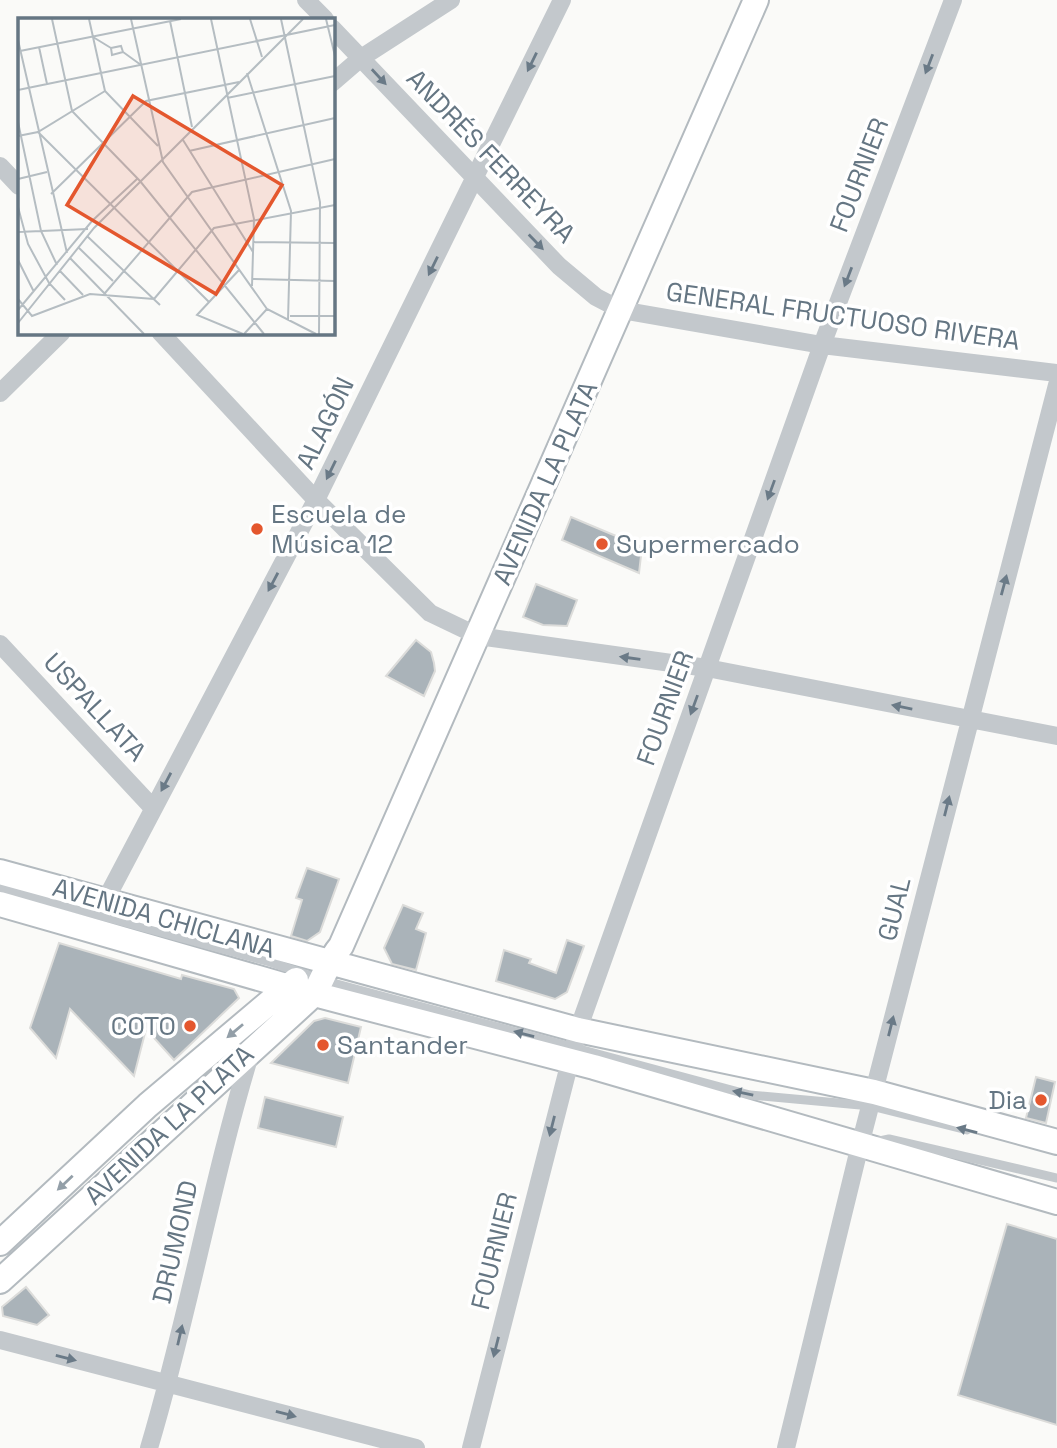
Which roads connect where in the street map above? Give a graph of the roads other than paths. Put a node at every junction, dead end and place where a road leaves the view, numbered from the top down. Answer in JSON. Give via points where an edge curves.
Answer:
{"nodes":[{"id":1,"x":306,"y":0,"type":"edge"},
{"id":2,"x":451,"y":0,"type":"edge"},
{"id":3,"x":562,"y":0,"type":"edge"},
{"id":4,"x":756,"y":0,"type":"edge"},
{"id":5,"x":953,"y":0,"type":"edge"},
{"id":6,"x":324,"y":18,"type":"edge"},
{"id":7,"x":334,"y":29,"type":"edge"},
{"id":8,"x":361,"y":58,"type":"junction"},
{"id":9,"x":334,"y":81,"type":"edge"},
{"id":10,"x":0,"y":166,"type":"edge"},
{"id":11,"x":476,"y":180,"type":"junction"},
{"id":12,"x":18,"y":185,"type":"edge"},
{"id":13,"x":621,"y":310,"type":"junction"},
{"id":14,"x":60,"y":334,"type":"edge"},
{"id":15,"x":162,"y":334,"type":"edge"},
{"id":16,"x":822,"y":345,"type":"junction"},
{"id":17,"x":1057,"y":373,"type":"edge"},
{"id":18,"x":1057,"y":385,"type":"edge"},
{"id":19,"x":0,"y":393,"type":"edge"},
{"id":20,"x":316,"y":500,"type":"junction"},
{"id":21,"x":478,"y":636,"type":"junction"},
{"id":22,"x":0,"y":644,"type":"edge"},
{"id":23,"x":707,"y":668,"type":"junction"},
{"id":24,"x":969,"y":720,"type":"junction"},
{"id":25,"x":1057,"y":736,"type":"edge"},
{"id":26,"x":152,"y":807,"type":"junction"},
{"id":27,"x":0,"y":873,"type":"edge"},
{"id":28,"x":0,"y":888,"type":"edge"},
{"id":29,"x":105,"y":901,"type":"junction"},
{"id":30,"x":0,"y":904,"type":"edge"},
{"id":31,"x":311,"y":979,"type":"junction"},
{"id":32,"x":573,"y":1046,"type":"junction"},
{"id":33,"x":252,"y":1048,"type":"junction"},
{"id":34,"x":873,"y":1099,"type":"junction"},
{"id":35,"x":977,"y":1133,"type":"dead end"},
{"id":36,"x":1057,"y":1142,"type":"edge"},
{"id":37,"x":1017,"y":1143,"type":"dead end"},
{"id":38,"x":860,"y":1145,"type":"junction"},
{"id":39,"x":1057,"y":1153,"type":"edge"},
{"id":40,"x":1057,"y":1178,"type":"edge"},
{"id":41,"x":1057,"y":1202,"type":"edge"},
{"id":42,"x":0,"y":1243,"type":"edge"},
{"id":43,"x":0,"y":1281,"type":"edge"},
{"id":44,"x":0,"y":1340,"type":"edge"},
{"id":45,"x":169,"y":1384,"type":"junction"},
{"id":46,"x":149,"y":1448,"type":"edge"},
{"id":47,"x":416,"y":1448,"type":"edge"},
{"id":48,"x":471,"y":1448,"type":"edge"},
{"id":49,"x":786,"y":1448,"type":"edge"}],
"edges":[{"from":1,"to":6,"type":"street"},
{"from":2,"to":8,"type":"street"},
{"from":3,"to":11,"type":"street","name":"ALAGÓN","one_way":true},
{"from":4,"to":13,"type":"main road","name":"AVENIDA LA PLATA"},
{"from":5,"to":16,"type":"street","name":"FOURNIER","one_way":true},
{"from":7,"to":8,"type":"street","name":"ANDRÉS FERREYRA"},
{"from":8,"to":9,"type":"street"},
{"from":8,"to":11,"type":"street","name":"ANDRÉS FERREYRA","one_way":true},
{"from":10,"to":12,"type":"street"},
{"from":11,"to":13,"type":"street","name":"ANDRÉS FERREYRA","one_way":true,"via":[[559,266],[596,298]]},
{"from":11,"to":20,"type":"street","name":"ALAGÓN","one_way":true},
{"from":13,"to":16,"type":"street","name":"GENERAL FRUCTUOSO RIVERA"},
{"from":13,"to":21,"type":"main road","name":"AVENIDA LA PLATA"},
{"from":14,"to":19,"type":"street"},
{"from":15,"to":20,"type":"street"},
{"from":16,"to":17,"type":"street","name":"GENERAL FRUCTUOSO RIVERA"},
{"from":16,"to":23,"type":"street","name":"FOURNIER","one_way":true},
{"from":24,"to":18,"type":"street","name":"GUAL","one_way":true},
{"from":20,"to":21,"type":"street","via":[[430,613]]},
{"from":20,"to":26,"type":"street","name":"ALAGÓN","one_way":true},
{"from":23,"to":21,"type":"street","one_way":true},
{"from":21,"to":31,"type":"main road","name":"AVENIDA LA PLATA","via":[[341,946]]},
{"from":22,"to":26,"type":"street","name":"USPALLATA"},
{"from":24,"to":23,"type":"street","one_way":true},
{"from":23,"to":32,"type":"street","name":"FOURNIER","one_way":true},
{"from":24,"to":25,"type":"street"},
{"from":34,"to":24,"type":"street","name":"GUAL","one_way":true},
{"from":26,"to":29,"type":"street","name":"ALAGÓN"},
{"from":27,"to":29,"type":"main road","name":"AVENIDA CHICLANA"},
{"from":28,"to":31,"type":"lane"},
{"from":29,"to":31,"type":"main road","name":"AVENIDA CHICLANA"},
{"from":30,"to":31,"type":"main road","name":"AVENIDA CHICLANA"},
{"from":31,"to":32,"type":"main road"},
{"from":31,"to":32,"type":"main road"},
{"from":31,"to":33,"type":"main road","name":"AVENIDA LA PLATA"},
{"from":31,"to":42,"type":"main road","name":"AVENIDA LA PLATA","one_way":true,"via":[[148,1105]]},
{"from":32,"to":34,"type":"main road"},
{"from":32,"to":38,"type":"main road","one_way":true},
{"from":32,"to":48,"type":"street","name":"FOURNIER","one_way":true},
{"from":33,"to":43,"type":"main road","name":"AVENIDA LA PLATA"},
{"from":45,"to":33,"type":"street","name":"DRUMOND","one_way":true,"via":[[232,1113]]},
{"from":35,"to":34,"type":"lane","one_way":true},
{"from":34,"to":36,"type":"main road"},
{"from":34,"to":38,"type":"street","name":"GUAL"},
{"from":37,"to":39,"type":"lane"},
{"from":38,"to":40,"type":"lane","via":[[889,1139]]},
{"from":38,"to":41,"type":"main road"},
{"from":38,"to":49,"type":"street","name":"GUAL"},
{"from":44,"to":45,"type":"street","one_way":true},
{"from":45,"to":46,"type":"street","name":"DRUMOND"},
{"from":45,"to":47,"type":"street","one_way":true}]}
